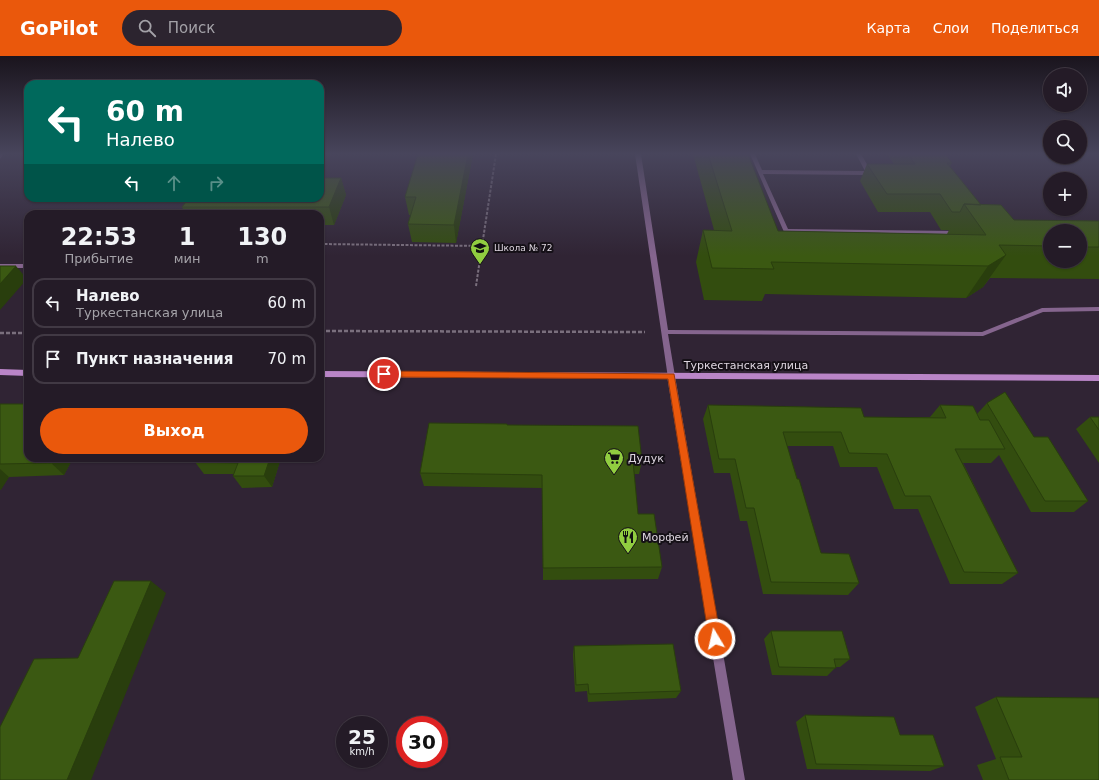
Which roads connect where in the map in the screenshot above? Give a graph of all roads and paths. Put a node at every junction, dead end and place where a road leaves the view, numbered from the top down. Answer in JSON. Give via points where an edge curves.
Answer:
{"nodes":[{"id":1,"x":491,"y":188,"type":"edge"},
{"id":2,"x":643,"y":188,"type":"edge"},
{"id":3,"x":767,"y":188,"type":"edge"},
{"id":4,"x":966,"y":233,"type":"edge"},
{"id":5,"x":324,"y":244,"type":"edge"},
{"id":6,"x":482,"y":246,"type":"junction"},
{"id":7,"x":0,"y":266,"type":"edge"},
{"id":8,"x":24,"y":266,"type":"edge"},
{"id":9,"x":476,"y":286,"type":"dead end"},
{"id":10,"x":1099,"y":309,"type":"edge"},
{"id":11,"x":324,"y":331,"type":"edge"},
{"id":12,"x":665,"y":332,"type":"junction"},
{"id":13,"x":24,"y":333,"type":"edge"},
{"id":14,"x":0,"y":334,"type":"edge"},
{"id":15,"x":0,"y":372,"type":"edge"},
{"id":16,"x":24,"y":373,"type":"edge"},
{"id":17,"x":324,"y":374,"type":"edge"},
{"id":18,"x":671,"y":376,"type":"junction"},
{"id":19,"x":1099,"y":378,"type":"edge"},
{"id":20,"x":739,"y":780,"type":"edge"}],
"edges":[{"from":1,"to":6,"type":"path"},
{"from":2,"to":12,"type":"street"},
{"from":3,"to":4,"type":"street","via":[[786,231]]},
{"from":5,"to":6,"type":"path"},
{"from":6,"to":9,"type":"path"},
{"from":7,"to":8,"type":"street"},
{"from":10,"to":12,"type":"street","via":[[1042,310],[983,334]]},
{"from":11,"to":12,"type":"path"},
{"from":12,"to":18,"type":"street"},
{"from":13,"to":14,"type":"path"},
{"from":15,"to":16,"type":"main road"},
{"from":17,"to":18,"type":"main road","name":"Туркестанская улица"},
{"from":18,"to":19,"type":"main road","name":"Туркестанская улица"},
{"from":18,"to":20,"type":"street"}]}
